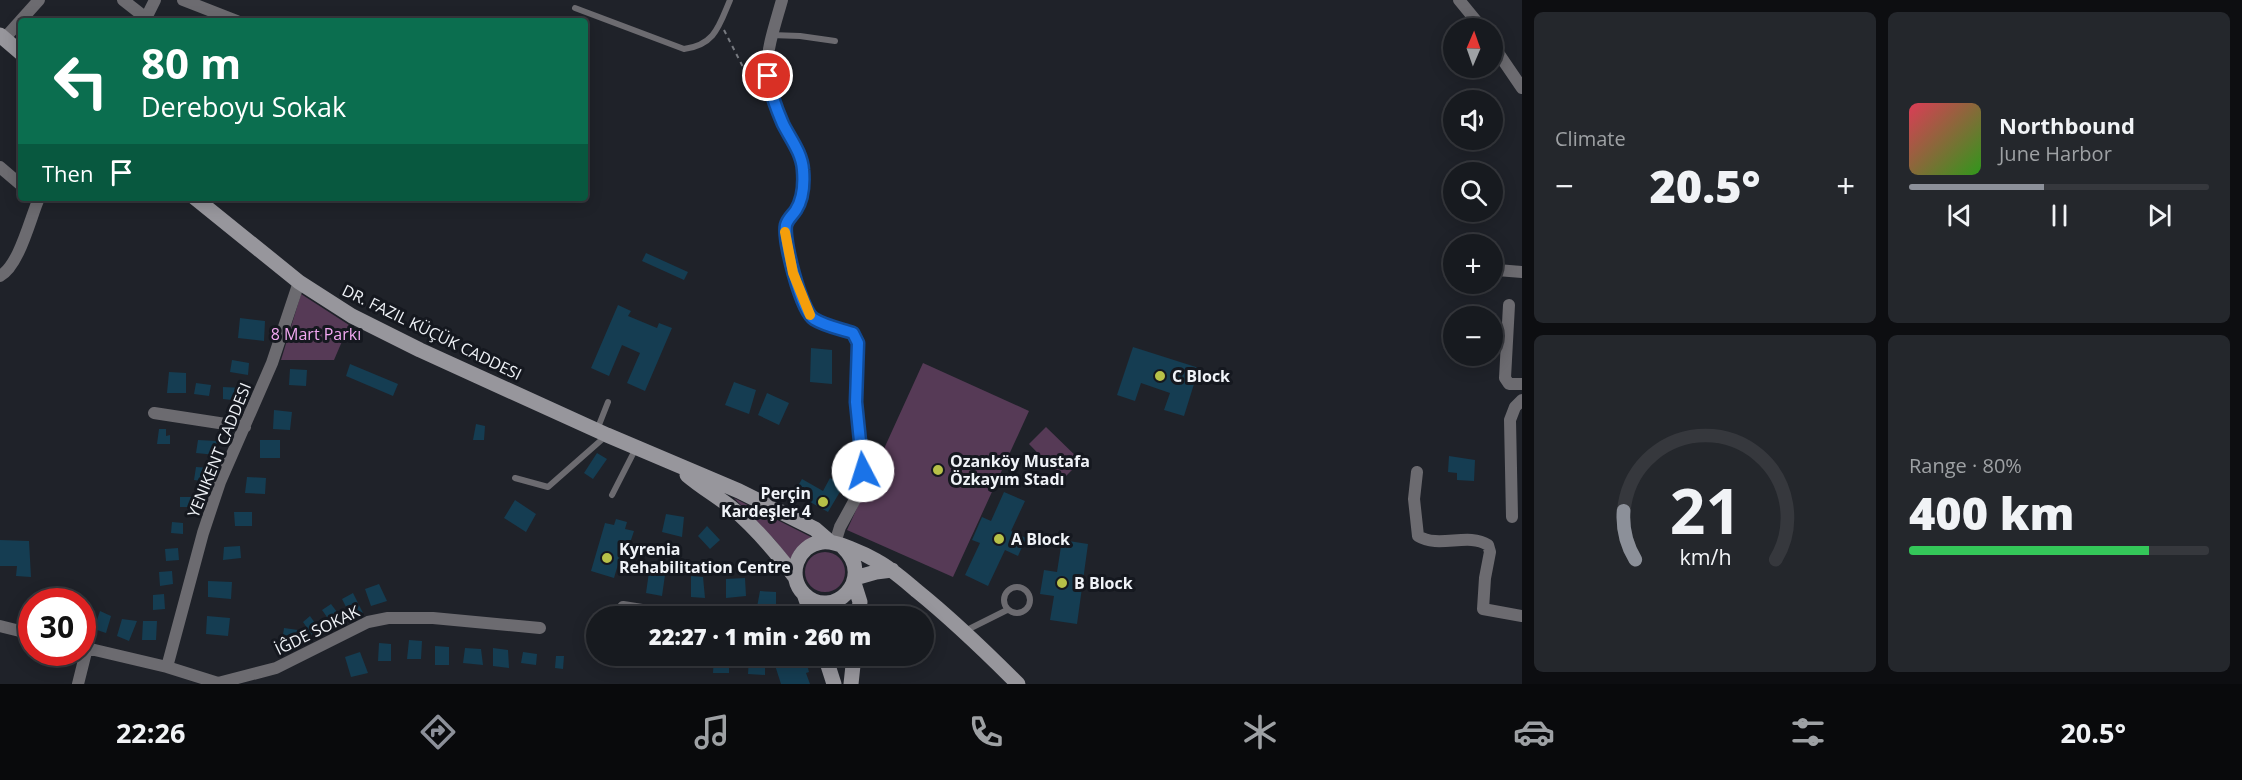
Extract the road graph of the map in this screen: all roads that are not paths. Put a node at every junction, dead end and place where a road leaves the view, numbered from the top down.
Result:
1 (39, 0) edge
2 (123, 0) edge
3 (155, 0) edge
4 (183, 0) edge
5 (730, 0) edge
6 (781, 0) edge
7 (1459, 0) edge
8 (575, 8) dead end
9 (21, 18) edge
10 (229, 18) edge
11 (1474, 18) edge
12 (18, 21) edge
13 (771, 35) junction
14 (2, 37) edge
15 (836, 41) dead end
16 (18, 50) edge
17 (1503, 60) edge
18 (1522, 88) edge
19 (0, 167) edge
20 (18, 182) edge
21 (37, 201) edge
22 (199, 201) edge
23 (1503, 270) edge
24 (1522, 272) edge
25 (0, 276) edge
26 (299, 282) junction
27 (1509, 305) dead end
28 (1522, 384) edge
29 (1522, 400) edge
30 (608, 402) dead end
31 (154, 413) dead end
32 (245, 427) junction
33 (602, 433) junction
34 (637, 448) junction
35 (673, 464) junction
36 (1417, 472) dead end
37 (514, 478) dead end
38 (612, 495) dead end
39 (1512, 517) dead end
40 (836, 544) junction
41 (892, 570) junction
42 (795, 577) junction
43 (854, 581) junction
44 (804, 594) junction
45 (808, 606) edge
46 (859, 606) edge
47 (1007, 610) junction
48 (1522, 616) edge
49 (0, 626) edge
50 (540, 628) dead end
51 (18, 630) edge
52 (964, 632) junction
53 (96, 651) edge
54 (82, 666) edge
55 (828, 666) edge
56 (853, 666) edge
57 (167, 667) junction
58 (78, 684) edge
59 (218, 684) edge
60 (834, 684) edge
61 (851, 684) edge
62 (1018, 684) edge

1 - 9 street
2 - 3 street
4 - 10 street
5 - 8 lane
6 - 13 street
7 - 11 street
12 - 14 street
13 - 15 lane
13 - 40 street
14 - 16 street
17 - 18 street
19 - 20 street
21 - 25 street
22 - 26 street
23 - 24 street
26 - 32 street, YENIKENT CADDESI
26 - 33 street
27 - 28 street
29 - 39 street
30 - 33 lane
31 - 32 street
32 - 57 street, YENIKENT CADDESI
33 - 34 street
33 - 37 lane
34 - 35 street
34 - 38 lane
35 - 40 street
35 - 42 street
36 - 48 street
40 - 41 street
40 - 42 street
40 - 43 street
41 - 43 street
41 - 52 street
42 - 44 street
43 - 44 street
43 - 46 street
44 - 45 street
47 - 47 lane
47 - 52 lane
49 - 51 street
50 - 59 street, İĜDE SOKAK
52 - 62 street
53 - 57 street
54 - 58 street
55 - 60 street
56 - 61 street
57 - 59 street

